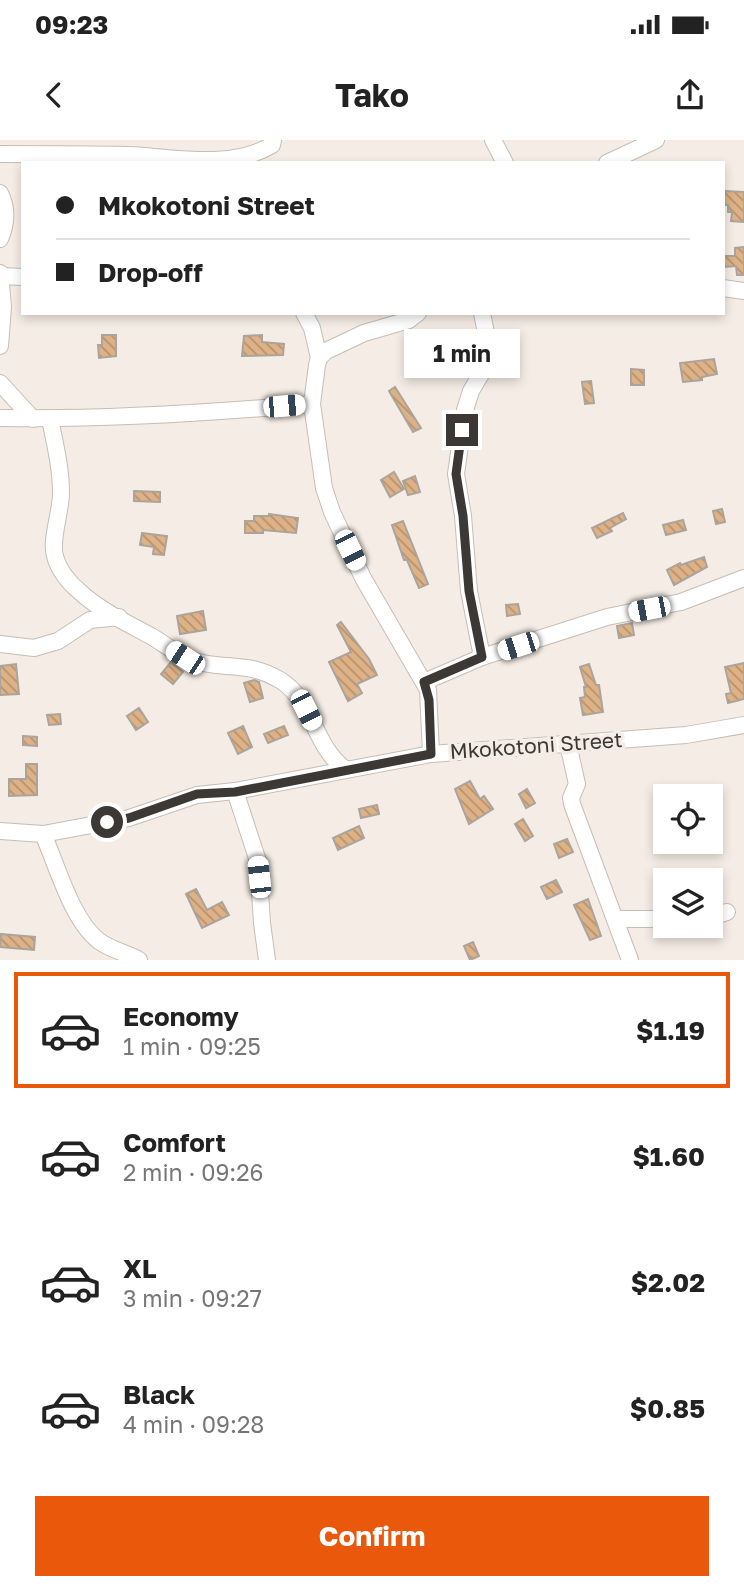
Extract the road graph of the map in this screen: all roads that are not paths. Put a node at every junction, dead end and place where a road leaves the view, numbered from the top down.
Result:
1 (274, 140) edge
2 (493, 140) edge
3 (656, 140) edge
4 (0, 154) edge
5 (504, 161) edge
6 (611, 161) edge
7 (0, 194) edge
8 (0, 239) edge
9 (1, 274) edge
10 (21, 277) edge
11 (725, 288) edge
12 (744, 291) edge
13 (305, 315) edge
14 (415, 315) edge
15 (482, 315) edge
16 (0, 346) edge
17 (319, 358) junction
18 (0, 383) edge
19 (312, 404) junction
20 (0, 418) edge
21 (33, 419) junction
22 (50, 419) junction
23 (744, 578) edge
24 (118, 617) junction
25 (0, 644) edge
26 (482, 657) junction
27 (424, 682) junction
28 (744, 725) edge
29 (568, 744) junction
30 (431, 754) junction
31 (345, 769) junction
32 (235, 792) junction
33 (0, 831) edge
34 (43, 834) junction
35 (727, 912) dead end
36 (723, 913) edge
37 (615, 919) junction
38 (653, 919) edge
39 (139, 960) edge
40 (267, 960) edge
41 (630, 960) edge

1 - 4 street
2 - 5 street
3 - 6 street
7 - 8 street
9 - 10 street
9 - 16 street
11 - 12 street
13 - 17 street
14 - 17 street
15 - 26 street
17 - 19 street
18 - 21 street
19 - 22 street
19 - 27 street
20 - 21 street
21 - 22 street
22 - 24 street
23 - 26 street
24 - 25 street
24 - 31 street
26 - 27 street
27 - 30 street
28 - 29 street, Mkokotoni Street
29 - 30 street, Mkokotoni Street
29 - 37 street
30 - 31 street, Mkokotoni Street
31 - 32 street, Mkokotoni Street
32 - 34 street, Mkokotoni Street
32 - 40 street
33 - 34 street, Mkokotoni Street
34 - 39 street
35 - 36 street
37 - 38 street
37 - 41 street

